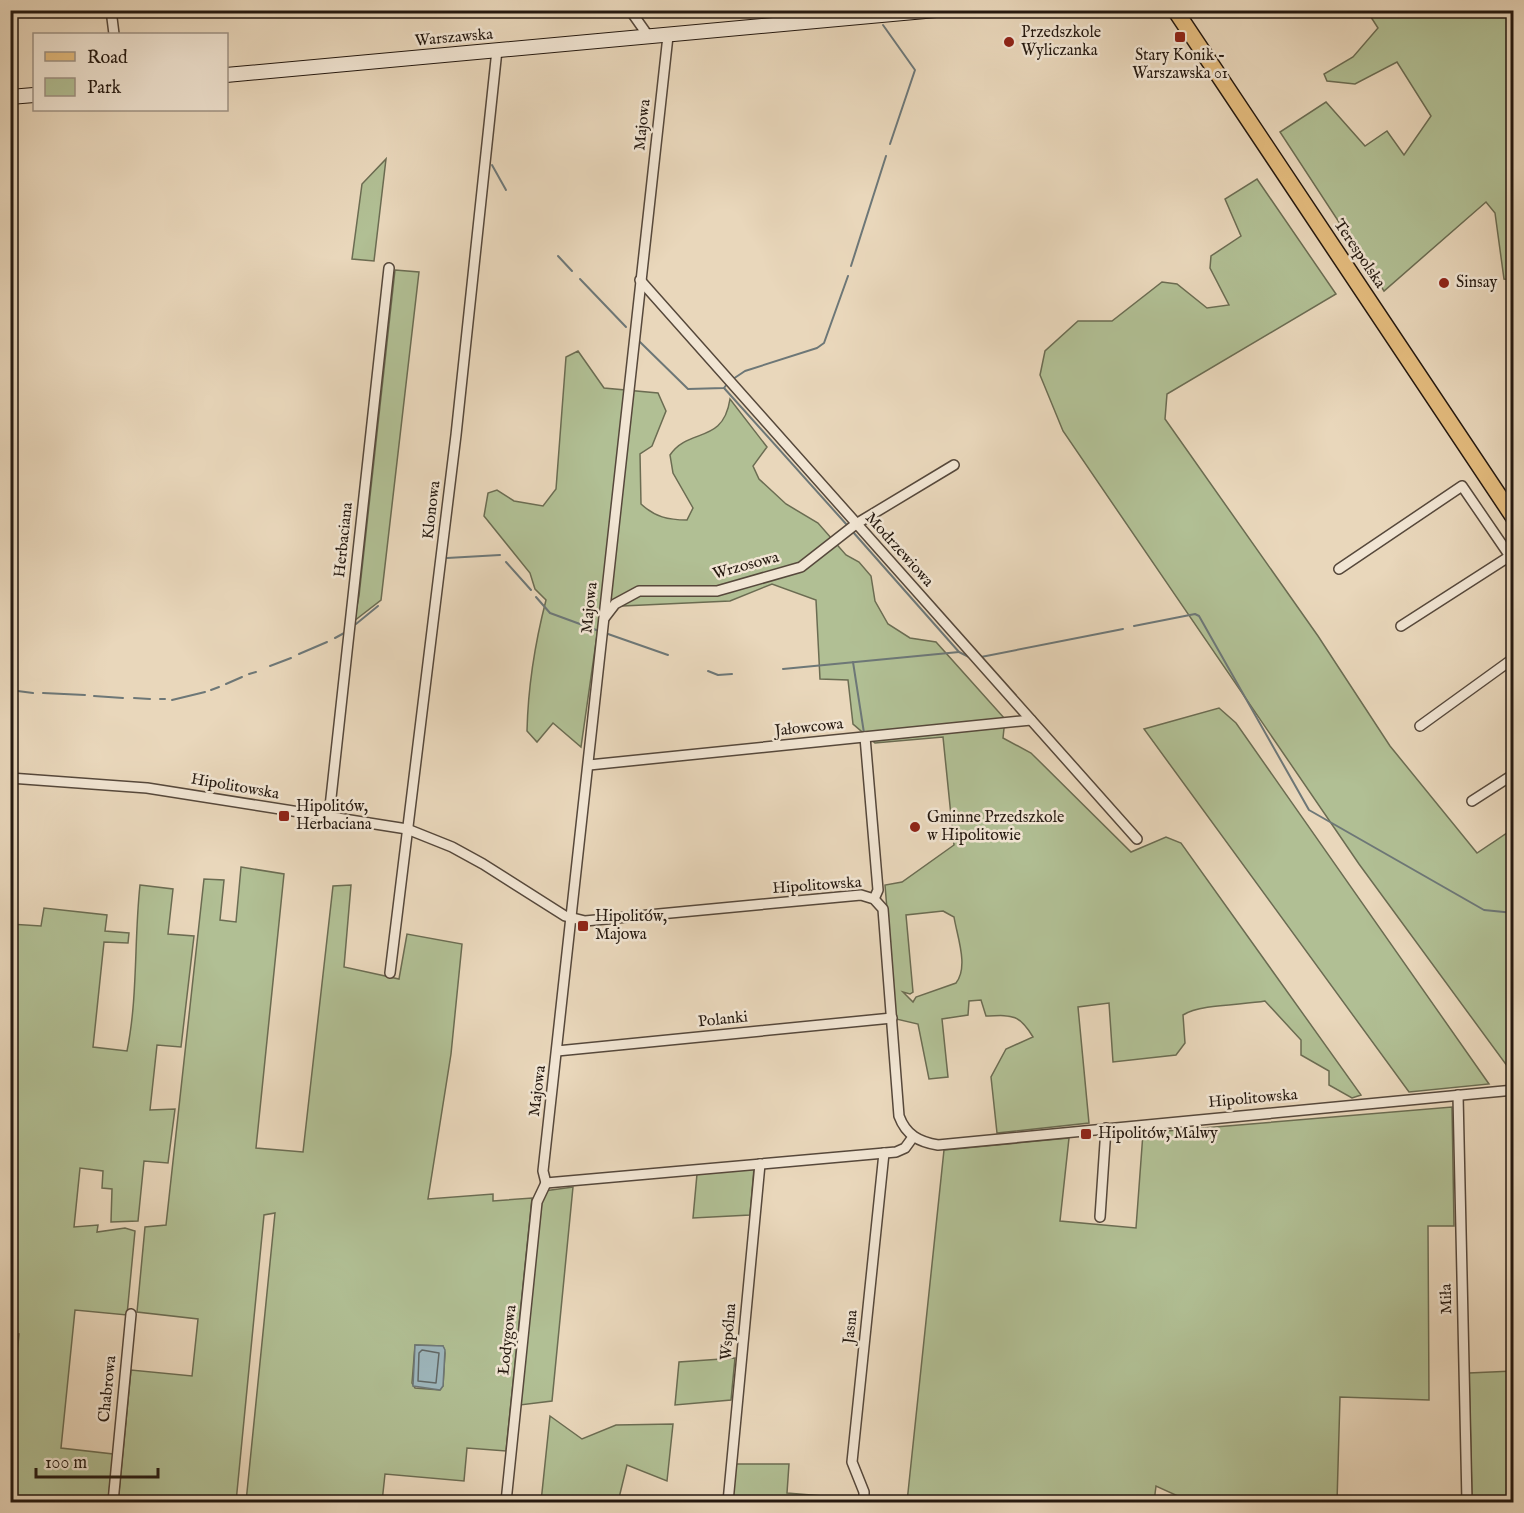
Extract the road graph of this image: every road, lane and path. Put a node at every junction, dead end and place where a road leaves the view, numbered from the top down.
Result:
1 (111, 10) edge
2 (630, 10) edge
3 (936, 10) edge
4 (1175, 10) edge
5 (882, 13) edge
6 (114, 33) edge
7 (668, 36) junction
8 (649, 37) junction
9 (497, 51) junction
10 (228, 75) edge
11 (33, 95) edge
12 (10, 97) edge
13 (389, 268) dead end
14 (640, 280) junction
15 (954, 465) dead end
16 (1514, 518) edge
17 (856, 524) junction
18 (1512, 559) edge
19 (1339, 569) dead end
20 (604, 619) junction
21 (1401, 626) dead end
22 (1514, 658) edge
23 (1031, 720) junction
24 (1420, 726) dead end
25 (866, 737) junction
26 (589, 765) junction
27 (1514, 774) edge
28 (10, 778) edge
29 (1472, 801) dead end
30 (329, 816) junction
31 (407, 830) junction
32 (1137, 839) dead end
33 (874, 899) junction
34 (573, 919) junction
35 (390, 973) dead end
36 (892, 1018) junction
37 (557, 1051) junction
38 (1514, 1090) edge
39 (1458, 1095) junction
40 (1106, 1128) junction
41 (913, 1137) junction
42 (884, 1153) junction
43 (760, 1164) junction
44 (546, 1183) junction
45 (1100, 1217) dead end
46 (131, 1314) dead end
47 (112, 1503) edge
48 (506, 1503) edge
49 (728, 1503) edge
50 (864, 1503) edge
51 (1467, 1503) edge

1 - 6 street
2 - 8 street
3 - 5 street, Warszawska
4 - 16 main road, Terespolska
5 - 7 street, Warszawska
7 - 8 street, Warszawska
7 - 14 street, Majowa
8 - 9 street, Warszawska
9 - 10 street, Warszawska
9 - 31 street, Klonowa
11 - 12 street
13 - 30 street, Herbaciana
14 - 17 street, Modrzewiowa
14 - 20 street, Majowa
15 - 17 street, Wrzosowa
17 - 20 street, Wrzosowa
17 - 23 street, Modrzewiowa
18 - 19 street
18 - 21 street
20 - 26 street, Majowa
22 - 24 street
23 - 25 street, Jałowcowa
23 - 32 street, Modrzewiowa
25 - 26 street, Jałowcowa
25 - 33 street
26 - 34 street, Majowa
27 - 29 street
28 - 30 street, Hipolitowska
30 - 31 street, Hipolitowska
31 - 34 street, Hipolitowska
31 - 35 street, Klonowa
33 - 34 street, Hipolitowska
33 - 36 street, Hipolitowska
34 - 37 street, Majowa
36 - 37 street, Polanki
36 - 41 street, Hipolitowska
37 - 44 street, Majowa
38 - 39 street, Hipolitowska
39 - 40 street, Hipolitowska
39 - 51 street, Miła
40 - 41 street, Hipolitowska
40 - 45 street
41 - 42 street
42 - 43 street
42 - 50 street, Jasna
43 - 44 street
43 - 49 street, Wspólna
44 - 48 street, Łodygowa
46 - 47 street, Chabrowa

